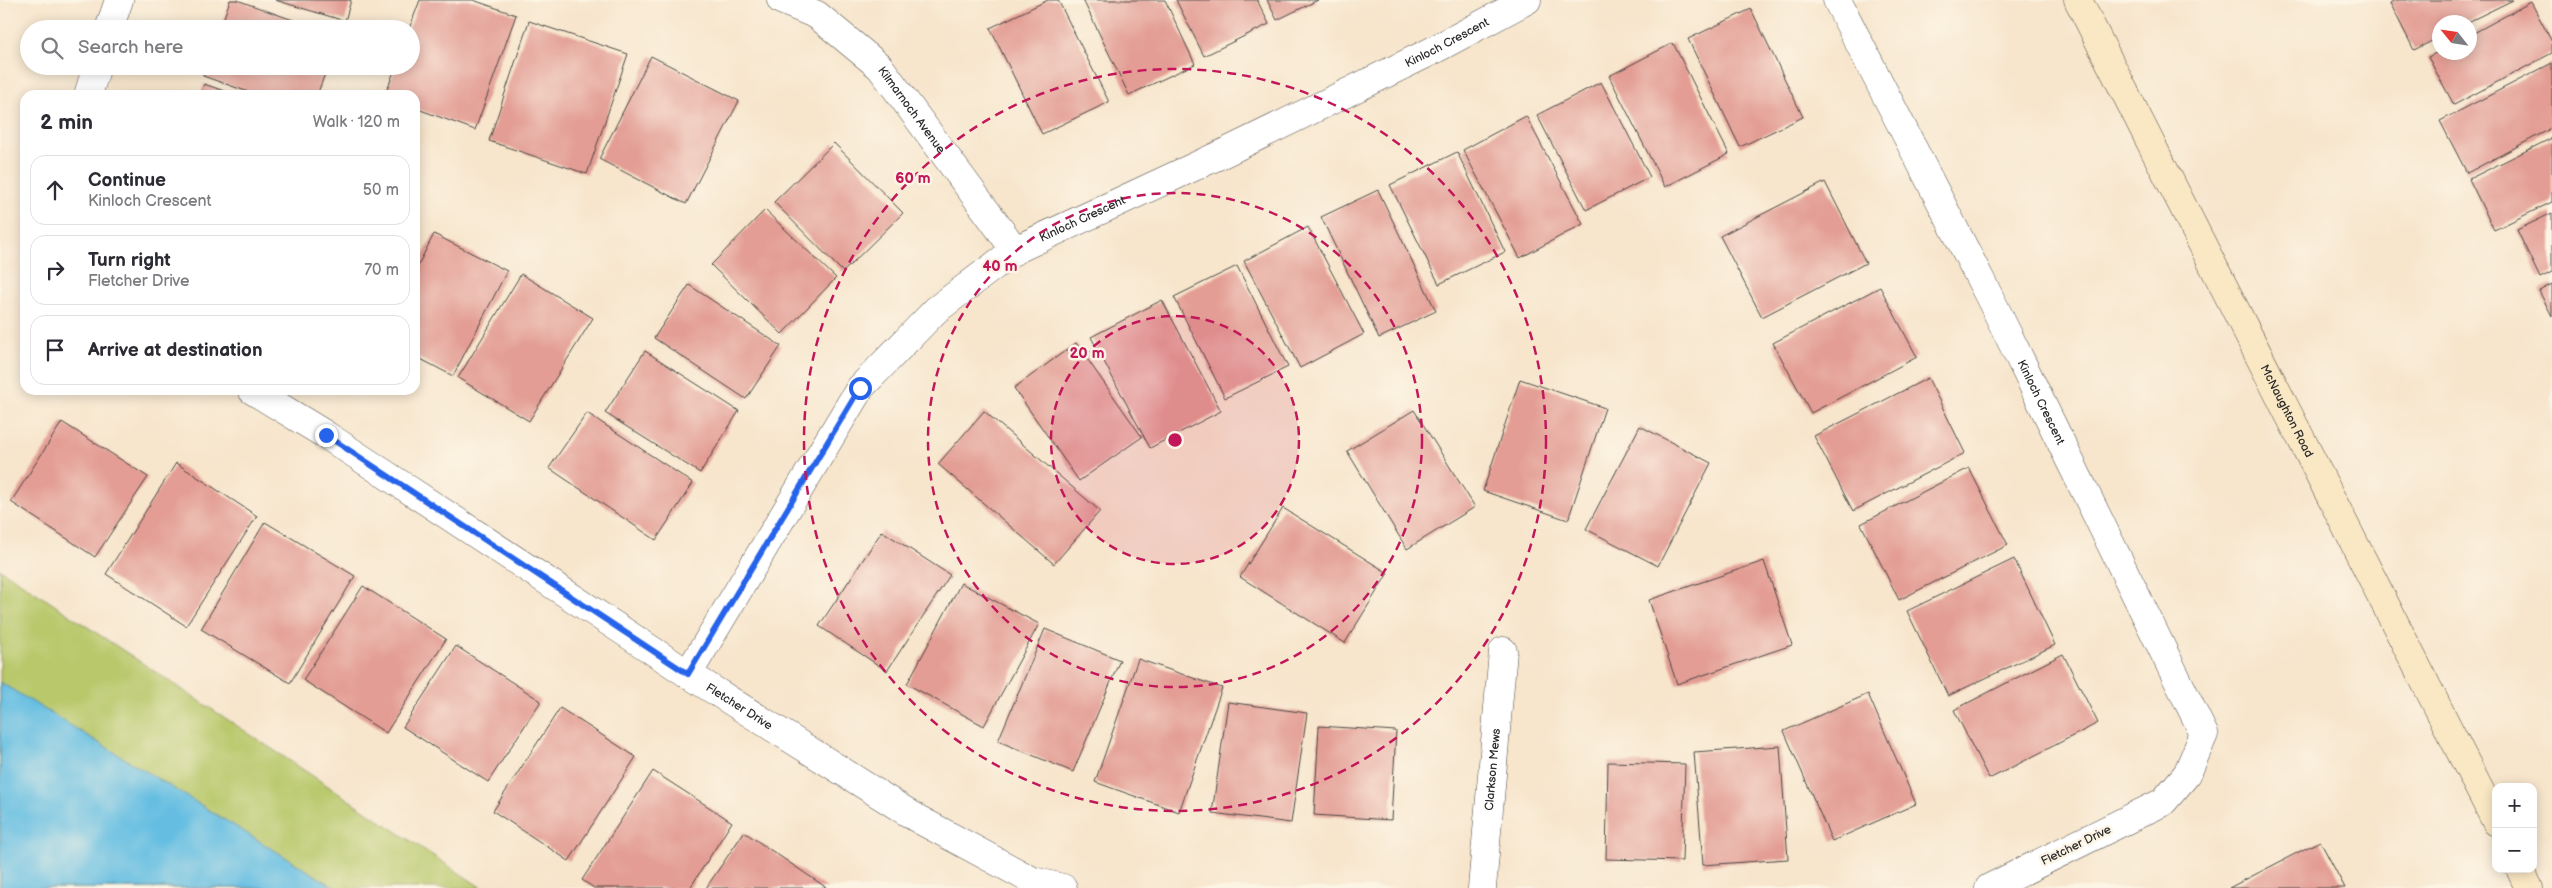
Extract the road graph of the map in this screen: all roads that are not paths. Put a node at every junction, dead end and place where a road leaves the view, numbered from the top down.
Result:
1 (119, 0) edge
2 (781, 0) edge
3 (1527, 0) edge
4 (1837, 0) edge
5 (2078, 0) edge
6 (112, 20) edge
7 (94, 75) edge
8 (90, 90) edge
9 (1016, 250) junction
10 (260, 395) edge
11 (1503, 651) dead end
12 (688, 674) junction
13 (2163, 802) joint
14 (2492, 814) edge
15 (2522, 873) edge
16 (1063, 888) edge
17 (1482, 888) edge
18 (1989, 888) edge
19 (2529, 888) edge

1 - 6 street
2 - 9 street, Kilmarnoch Avenue
3 - 9 street, Kinloch Crescent
4 - 13 street, Kinloch Crescent
5 - 14 street, McNaughton Road
7 - 8 street
9 - 12 street, Kinloch Crescent
10 - 12 street, Fletcher Drive
11 - 17 street, Clarkson Mews
12 - 16 street, Fletcher Drive
13 - 18 street, Fletcher Drive
15 - 19 street

